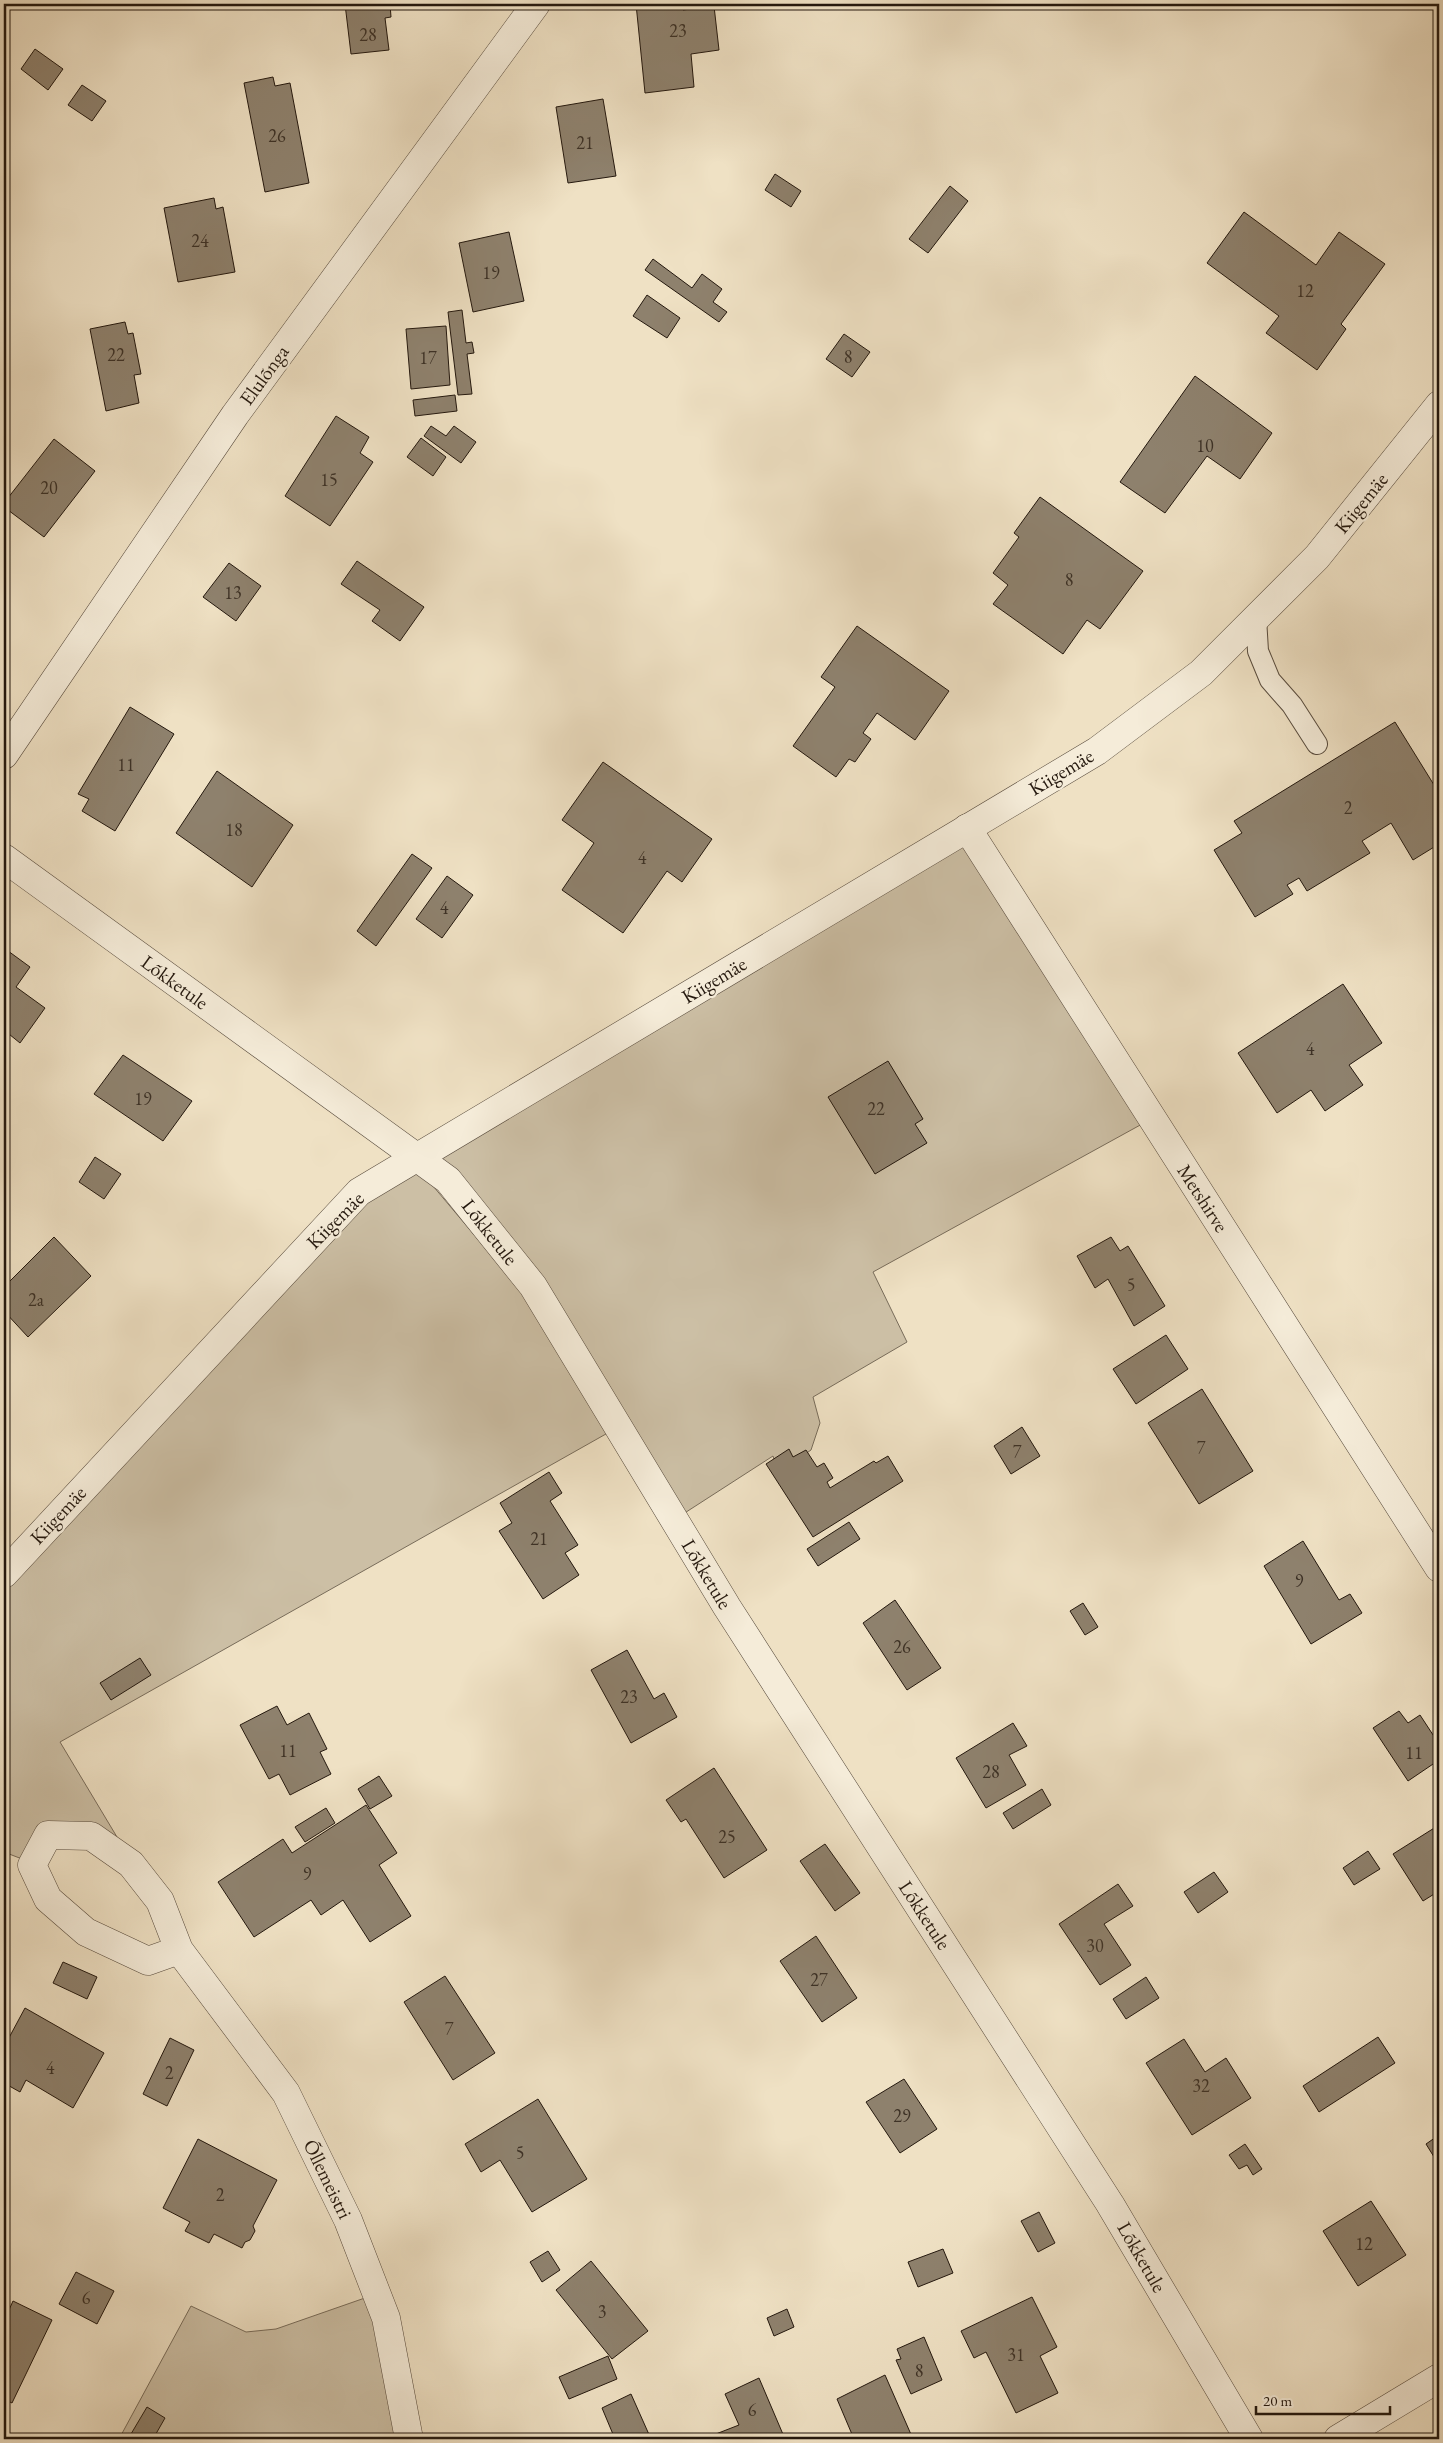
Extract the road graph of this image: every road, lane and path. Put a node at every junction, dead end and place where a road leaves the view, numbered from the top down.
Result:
1 (536, 4) edge
2 (1439, 405) edge
3 (1256, 618) junction
4 (1317, 744) dead end
5 (4, 755) edge
6 (967, 828) junction
7 (4, 858) edge
8 (417, 1158) junction
9 (1439, 1568) edge
10 (4, 1574) edge
11 (179, 1950) junction
12 (1439, 2378) edge
13 (409, 2439) edge
14 (1249, 2439) edge
15 (1338, 2439) edge

1 - 5 street, Elulõnga
2 - 3 street, Kiigemäe
3 - 4 lane
3 - 6 street, Kiigemäe
6 - 8 street, Kiigemäe
6 - 9 street, Metshirve
7 - 8 street, Lõkketule
8 - 10 street, Kiigemäe
8 - 14 street, Lõkketule
11 - 11 street, Õllemeistri
11 - 13 street, Õllemeistri
12 - 15 street

